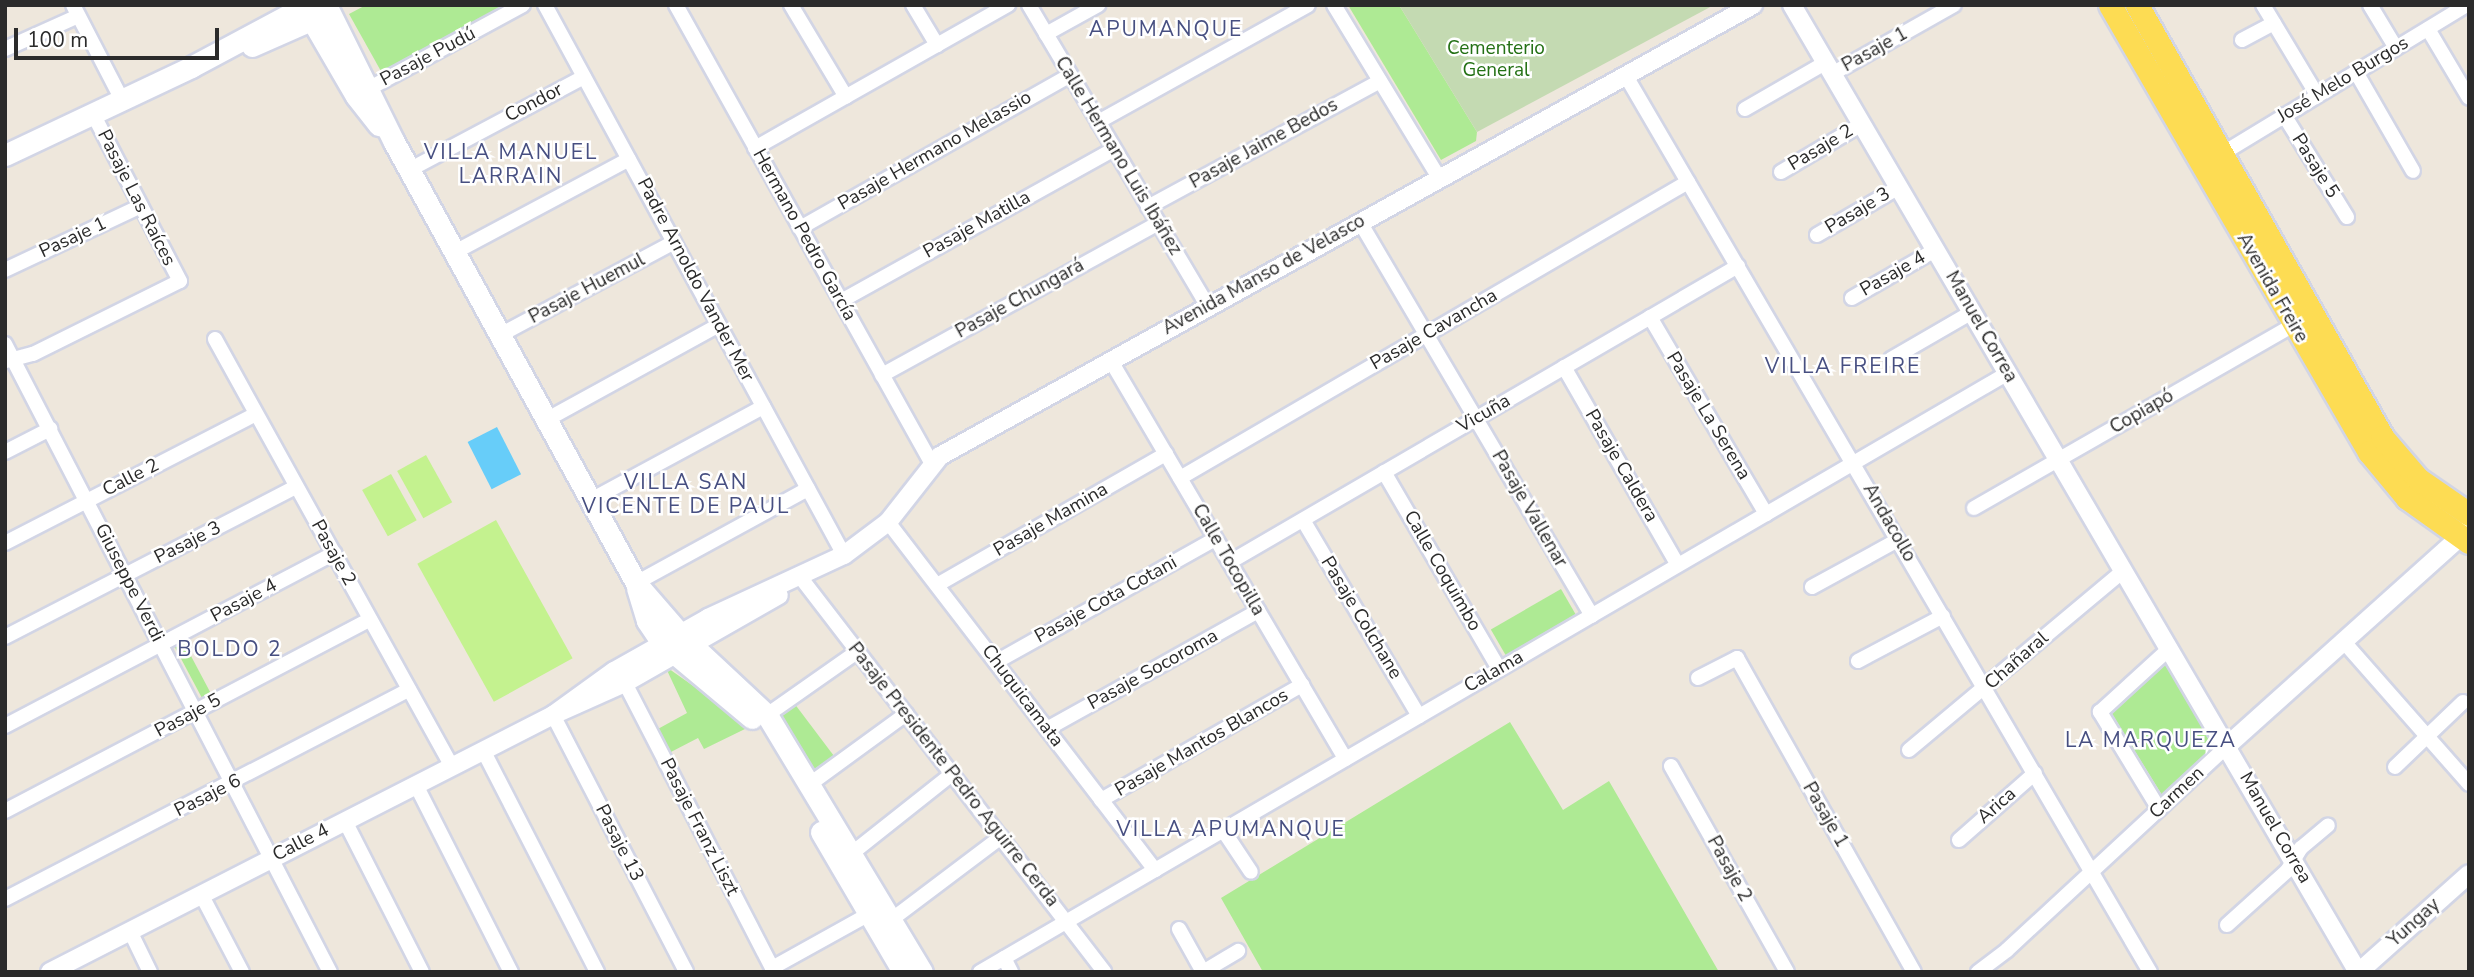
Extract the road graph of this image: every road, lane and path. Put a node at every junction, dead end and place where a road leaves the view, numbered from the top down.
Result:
1 (523, 5) edge
2 (545, 5) edge
3 (676, 5) edge
4 (791, 5) edge
5 (914, 5) edge
6 (1007, 5) edge
7 (1029, 5) edge
8 (1098, 5) edge
9 (1308, 5) edge
10 (1334, 5) edge
11 (1753, 5) edge
12 (1792, 5) edge
13 (1954, 5) edge
14 (2110, 5) edge
15 (2137, 5) edge
16 (2263, 5) edge
17 (2370, 5) edge
18 (2467, 5) edge
19 (317, 8) edge
20 (76, 10) edge
21 (2273, 23) junction
22 (2428, 29) junction
23 (1046, 34) junction
24 (2242, 40) dead end
25 (937, 45) junction
26 (2396, 48) junction
27 (5, 49) edge
28 (1829, 68) junction
29 (2356, 72) junction
30 (1070, 75) junction
31 (1626, 75) junction
32 (584, 77) junction
33 (1380, 80) junction
34 (370, 88) junction
35 (2317, 95) junction
36 (846, 97) junction
37 (2469, 98) edge
38 (122, 100) junction
39 (1745, 109) dead end
40 (93, 114) junction
41 (2284, 115) junction
42 (1098, 121) junction
43 (1862, 124) junction
44 (394, 142) junction
45 (755, 148) junction
46 (1114, 149) junction
47 (5, 155) edge
48 (2220, 155) junction
49 (629, 159) junction
50 (410, 170) junction
51 (2413, 171) dead end
52 (1781, 172) dead end
53 (1439, 178) junction
54 (1688, 182) junction
55 (1899, 187) junction
56 (141, 206) junction
57 (1148, 207) junction
58 (2347, 216) dead end
59 (1360, 222) junction
60 (1158, 223) junction
61 (800, 228) junction
62 (1817, 235) dead end
63 (674, 242) junction
64 (1935, 250) junction
65 (455, 252) junction
66 (1738, 266) junction
67 (5, 270) edge
68 (1852, 298) dead end
69 (841, 301) junction
70 (1208, 307) junction
71 (1972, 312) junction
72 (1650, 317) junction
73 (2301, 320) junction
74 (719, 325) junction
75 (1427, 334) junction
76 (500, 335) junction
77 (215, 339) dead end
78 (5, 344) edge
79 (1891, 359) dead end
80 (9, 361) edge
81 (1111, 361) junction
82 (1563, 367) junction
83 (2008, 373) junction
84 (882, 375) junction
85 (763, 407) junction
86 (256, 414) junction
87 (1476, 419) junction
88 (546, 420) junction
89 (50, 429) junction
90 (5, 452) edge
91 (1166, 454) junction
92 (2059, 460) junction
93 (1853, 463) junction
94 (932, 464) junction
95 (1384, 472) junction
96 (1180, 478) junction
97 (296, 487) junction
98 (808, 489) junction
99 (590, 500) junction
100 (87, 501) junction
101 (1974, 508) dead end
102 (1766, 514) junction
103 (2469, 514) edge
104 (1303, 520) junction
105 (888, 522) junction
106 (2466, 536) edge
107 (1215, 539) junction
108 (1898, 540) junction
109 (5, 543) edge
110 (334, 553) junction
111 (844, 555) junction
112 (1230, 562) junction
113 (1678, 565) junction
114 (2124, 570) junction
115 (125, 575) junction
116 (802, 578) junction
117 (636, 583) junction
118 (937, 585) junction
119 (1812, 587) dead end
120 (1258, 611) junction
121 (1943, 615) junction
122 (1591, 616) junction
123 (370, 620) junction
124 (5, 637) edge
125 (2344, 642) junction
126 (161, 645) junction
127 (678, 645) junction
128 (2170, 648) junction
129 (858, 651) junction
130 (1858, 661) dead end
131 (996, 662) junction
132 (1499, 669) junction
133 (1698, 678) dead end
134 (625, 683) junction
135 (1302, 685) junction
136 (1986, 688) junction
137 (410, 690) junction
138 (2463, 702) dead end
139 (196, 713) junction
140 (906, 714) junction
141 (553, 715) junction
142 (767, 715) junction
143 (1419, 716) junction
144 (5, 726) edge
145 (1048, 729) junction
146 (2426, 737) junction
147 (2227, 746) junction
148 (483, 750) junction
149 (1909, 750) dead end
150 (1345, 759) junction
151 (452, 766) junction
152 (1671, 766) dead end
153 (2395, 767) dead end
154 (2035, 773) junction
155 (952, 774) junction
156 (233, 784) junction
157 (810, 784) junction
158 (2469, 784) edge
159 (416, 785) junction
160 (1101, 800) junction
161 (2159, 809) junction
162 (5, 811) edge
163 (345, 821) junction
164 (2328, 825) dead end
165 (1223, 830) junction
166 (1000, 837) junction
167 (1959, 840) dead end
168 (851, 853) junction
169 (271, 858) junction
170 (2293, 859) junction
171 (1155, 870) junction
172 (2093, 871) junction
173 (1251, 872) dead end
174 (2469, 873) edge
175 (201, 894) junction
176 (5, 899) edge
177 (869, 914) junction
178 (891, 920) junction
179 (1066, 922) junction
180 (2227, 925) dead end
181 (1179, 929) dead end
182 (130, 931) junction
183 (1238, 951) dead end
184 (1004, 958) junction
185 (773, 970) edge
186 (50, 972) edge
187 (150, 972) edge
188 (242, 972) edge
189 (330, 972) edge
190 (422, 972) edge
191 (511, 972) edge
192 (597, 972) edge
193 (686, 972) edge
194 (902, 972) edge
195 (922, 972) edge
196 (980, 972) edge
197 (1012, 972) edge
198 (1104, 972) edge
199 (1203, 972) edge
200 (1787, 972) edge
201 (1914, 972) edge
202 (1978, 972) edge
203 (2150, 972) edge
204 (2359, 972) edge

1 - 34 street, Pasaje Pudú
2 - 32 street, Padre Arnoldo Vander Mer
3 - 45 street, Hermano Pedro García
4 - 36 street
5 - 25 street
6 - 25 street
7 - 23 street, Calle Hermano Luis Ibáñez
8 - 23 street
9 - 42 street
10 - 33 street
11 - 31 street, Avenida Manso de Velasco
12 - 28 street, Manuel Correa
13 - 28 street, Pasaje 1
14 - 73 main road, Avenida Freire
15 - 48 main road, Avenida Freire
16 - 21 street
17 - 26 street
18 - 22 street, José Melo Burgos
19 - 34 main road
19 - 38 main road
19 - 44 main road
20 - 27 street
20 - 38 street
21 - 24 street
21 - 35 street
22 - 26 street, José Melo Burgos
22 - 37 street
23 - 30 street, Calle Hermano Luis Ibáñez
25 - 36 street
26 - 29 street, José Melo Burgos
28 - 39 street, Pasaje 1
28 - 43 street, Manuel Correa
29 - 35 street, José Melo Burgos
29 - 51 street
30 - 42 street, Calle Hermano Luis Ibáñez
30 - 61 street, Pasaje Hermano Melassio
31 - 53 street, Avenida Manso de Velasco
31 - 54 street, Andacollo
32 - 49 street, Padre Arnoldo Vander Mer
32 - 50 street, Condor
33 - 53 street
33 - 57 street, Pasaje Jaime Bedos
34 - 44 main road
35 - 41 street, José Melo Burgos
36 - 45 street
38 - 40 main road
40 - 47 main road
40 - 56 street, Pasaje Las Raíces
41 - 48 street, José Melo Burgos
41 - 58 street, Pasaje 5
42 - 46 street, Calle Hermano Luis Ibáñez
43 - 52 street, Pasaje 2
43 - 55 street, Manuel Correa
44 - 50 main road
45 - 61 street, Hermano Pedro García
46 - 57 street, Calle Hermano Luis Ibáñez
46 - 69 street, Pasaje Matilla
48 - 73 main road, Avenida Freire
49 - 63 street, Padre Arnoldo Vander Mer
49 - 65 street
50 - 65 main road
53 - 59 street, Avenida Manso de Velasco
54 - 66 street, Andacollo
54 - 75 street, Pasaje Cavancha
55 - 62 street, Pasaje 3
55 - 64 street, Manuel Correa
56 - 67 street, Pasaje 1
56 - 80 street, Pasaje Las Raíces
57 - 60 street, Calle Hermano Luis Ibáñez
59 - 70 street, Avenida Manso de Velasco
59 - 75 street, Pasaje Vallenar
60 - 70 street, Calle Hermano Luis Ibáñez
60 - 84 street, Pasaje Chungará
61 - 69 street, Hermano Pedro García
63 - 74 street, Padre Arnoldo Vander Mer
63 - 76 street, Pasaje Huemul
64 - 68 street, Pasaje 4
64 - 71 street, Manuel Correa
65 - 76 main road
66 - 72 street, Vicuña
66 - 93 street, Andacollo
69 - 84 street, Hermano Pedro García
70 - 81 street, Avenida Manso de Velasco
71 - 79 street
71 - 83 street, Manuel Correa
72 - 82 street, Vicuña
72 - 102 street, Pasaje La Serena
73 - 92 street, Copiapó
73 - 103 main road, Avenida Freire
73 - 106 main road, Avenida Freire
74 - 85 street, Padre Arnoldo Vander Mer
74 - 88 street
75 - 87 street, Pasaje Vallenar
75 - 96 street, Pasaje Cavancha
76 - 88 main road
77 - 86 street, Pasaje 2
78 - 80 street, Giuseppe Verdi
80 - 89 street, Giuseppe Verdi
81 - 91 street, Calle Tocopilla
81 - 94 street, Avenida Manso de Velasco
82 - 87 street, Vicuña
82 - 113 street, Pasaje Caldera
83 - 92 street, Manuel Correa
83 - 93 street, Calama
84 - 94 street, Hermano Pedro García
85 - 98 street, Padre Arnoldo Vander Mer
85 - 99 street
86 - 97 street, Pasaje 2
86 - 100 street, Calle 2
87 - 95 street, Vicuña
87 - 122 street, Pasaje Vallenar
88 - 99 main road
89 - 90 street
89 - 100 street, Giuseppe Verdi
91 - 96 street, Calle Tocopilla
91 - 118 street, Pasaje Mamina
92 - 101 street, Copiapó
92 - 114 street, Manuel Correa
93 - 102 street, Calama
93 - 108 street, Andacollo
94 - 105 street, Avenida Manso de Velasco
95 - 104 street, Vicuña
95 - 132 street, Calle Coquimbo
96 - 107 street, Calle Tocopilla
97 - 110 street, Pasaje 2
97 - 115 street, Pasaje 3
98 - 111 street, Padre Arnoldo Vander Mer
98 - 117 street
99 - 117 main road
100 - 109 street, Calle 2
100 - 115 street, Giuseppe Verdi
102 - 113 street, Calama
104 - 112 street, Vicuña
104 - 143 street, Pasaje Colchane
105 - 111 street, Avenida Manso de Velasco
105 - 118 street, Chuquicamata
106 - 125 street, Carmen
107 - 112 street, Calle Tocopilla
107 - 131 street, Pasaje Cota Cotani
108 - 119 street
108 - 121 street, Andacollo
110 - 123 street, Pasaje 2
110 - 126 street, Pasaje 4
111 - 116 street, Avenida Manso de Velasco
112 - 120 street, Calle Tocopilla
113 - 122 street, Calama
114 - 128 street, Manuel Correa
114 - 136 street, Chañaral
115 - 124 street, Pasaje 3
115 - 126 street, Giuseppe Verdi
116 - 127 street, Avenida Manso de Velasco
116 - 129 street, Pasaje Presidente Pedro Aguirre Cerda
117 - 127 main road
118 - 131 street, Chuquicamata
120 - 135 street, Calle Tocopilla
120 - 145 street, Pasaje Socoroma
121 - 130 street
121 - 136 street, Andacollo
122 - 132 street, Calama
123 - 137 street, Pasaje 2
123 - 139 street, Pasaje 5
125 - 146 street
125 - 147 street, Carmen
126 - 139 street, Giuseppe Verdi
126 - 144 street, Pasaje 4
127 - 134 street, Calle 4
127 - 141 street, Calle 4
127 - 142 main road
127 - 177 main road
128 - 147 street, Manuel Correa
128 - 161 street
129 - 140 street, Pasaje Presidente Pedro Aguirre Cerda
129 - 142 street
131 - 145 street, Chuquicamata
132 - 143 street, Calama
133 - 201 street, Pasaje 1
134 - 141 street, Calle 4
134 - 185 street, Pasaje Franz Liszt
135 - 150 street, Calle Tocopilla
135 - 160 street, Pasaje Mantos Blancos
136 - 149 street, Chañaral
136 - 154 street, Andacollo
137 - 151 street, Pasaje 2
137 - 156 street, Pasaje 6
138 - 146 street
139 - 156 street, Giuseppe Verdi
139 - 162 street, Pasaje 5
140 - 155 street, Pasaje Presidente Pedro Aguirre Cerda
140 - 157 street
141 - 148 street, Calle 4
141 - 193 street, Pasaje 13
142 - 157 main road
143 - 150 street, Calama
145 - 160 street, Chuquicamata
146 - 153 street
146 - 158 street
147 - 161 street, Carmen
147 - 170 street, Manuel Correa
148 - 151 street, Calle 4
148 - 192 street
150 - 165 street, Calama
151 - 159 street, Calle 4
152 - 200 street, Pasaje 2
154 - 167 street, Arica
154 - 172 street, Andacollo
155 - 166 street, Pasaje Presidente Pedro Aguirre Cerda
155 - 168 street
156 - 169 street, Giuseppe Verdi
156 - 176 street, Pasaje 6
157 - 168 main road
159 - 163 street, Calle 4
159 - 191 street
160 - 171 street, Chuquicamata
161 - 172 street, Carmen
163 - 169 street, Calle 4
163 - 190 street
164 - 170 street
165 - 171 street, Calama
165 - 173 street
166 - 178 street
166 - 179 street, Pasaje Presidente Pedro Aguirre Cerda
168 - 178 main road
169 - 175 street, Calle 4
169 - 189 street, Giuseppe Verdi
170 - 180 street
170 - 204 street, Manuel Correa
171 - 179 street, Calama
172 - 202 street, Carmen
172 - 203 street, Andacollo
174 - 204 street, Yungay
175 - 182 street, Calle 4
175 - 188 street
177 - 185 street
177 - 194 main road
178 - 195 main road
179 - 184 street, Calama
179 - 198 street, Pasaje Presidente Pedro Aguirre Cerda
181 - 199 street
182 - 186 street, Calle 4
182 - 187 street
183 - 199 street
184 - 196 street, Calama
184 - 197 street

